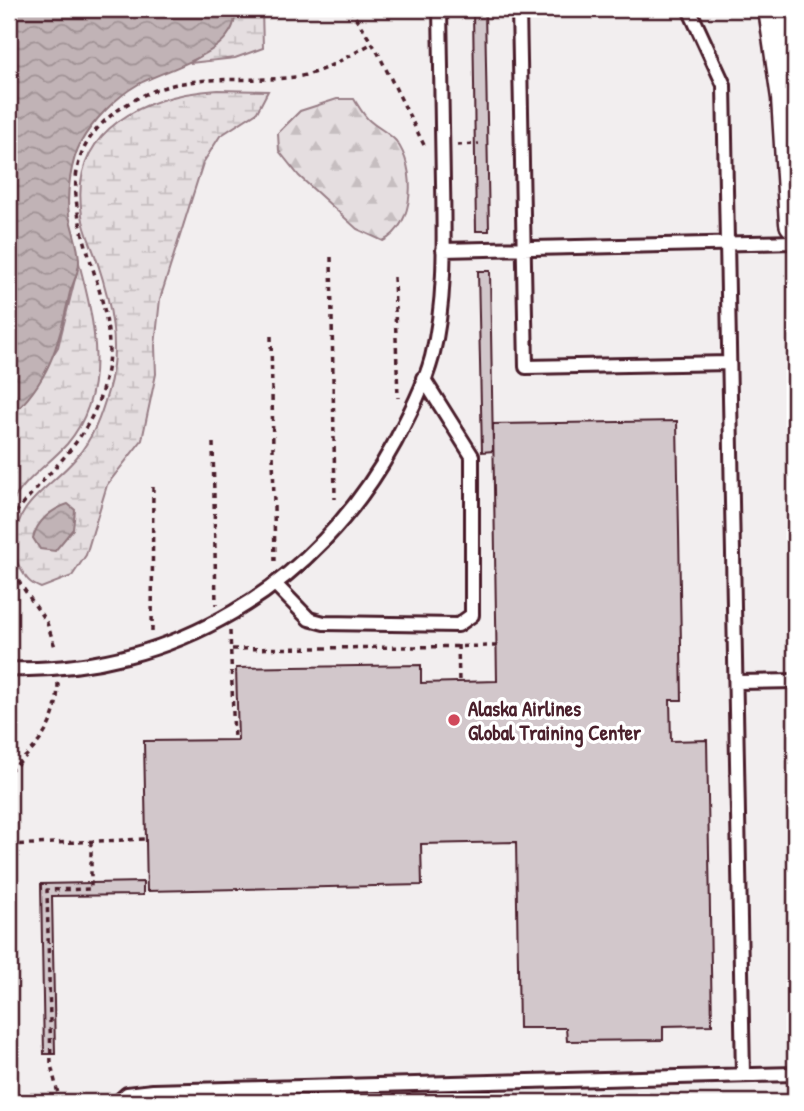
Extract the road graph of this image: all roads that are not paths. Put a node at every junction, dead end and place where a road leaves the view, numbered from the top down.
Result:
1 (440, 9) edge
2 (519, 9) edge
3 (689, 9) edge
4 (774, 9) edge
5 (795, 223) edge
6 (795, 242) edge
7 (727, 244) junction
8 (523, 248) junction
9 (443, 250) junction
10 (729, 363) junction
11 (423, 379) junction
12 (275, 584) junction
13 (9, 669) edge
14 (795, 681) edge
15 (736, 682) junction
16 (795, 1074) edge
17 (743, 1075) junction
18 (118, 1102) edge

1 - 9 lane
2 - 8 lane
3 - 7 lane
4 - 5 street
6 - 7 lane
7 - 8 lane
7 - 10 lane
8 - 9 lane
8 - 10 lane
9 - 11 lane
10 - 15 lane
11 - 12 lane
11 - 12 lane
12 - 13 lane
14 - 15 lane
15 - 17 lane
16 - 17 lane
17 - 18 lane

